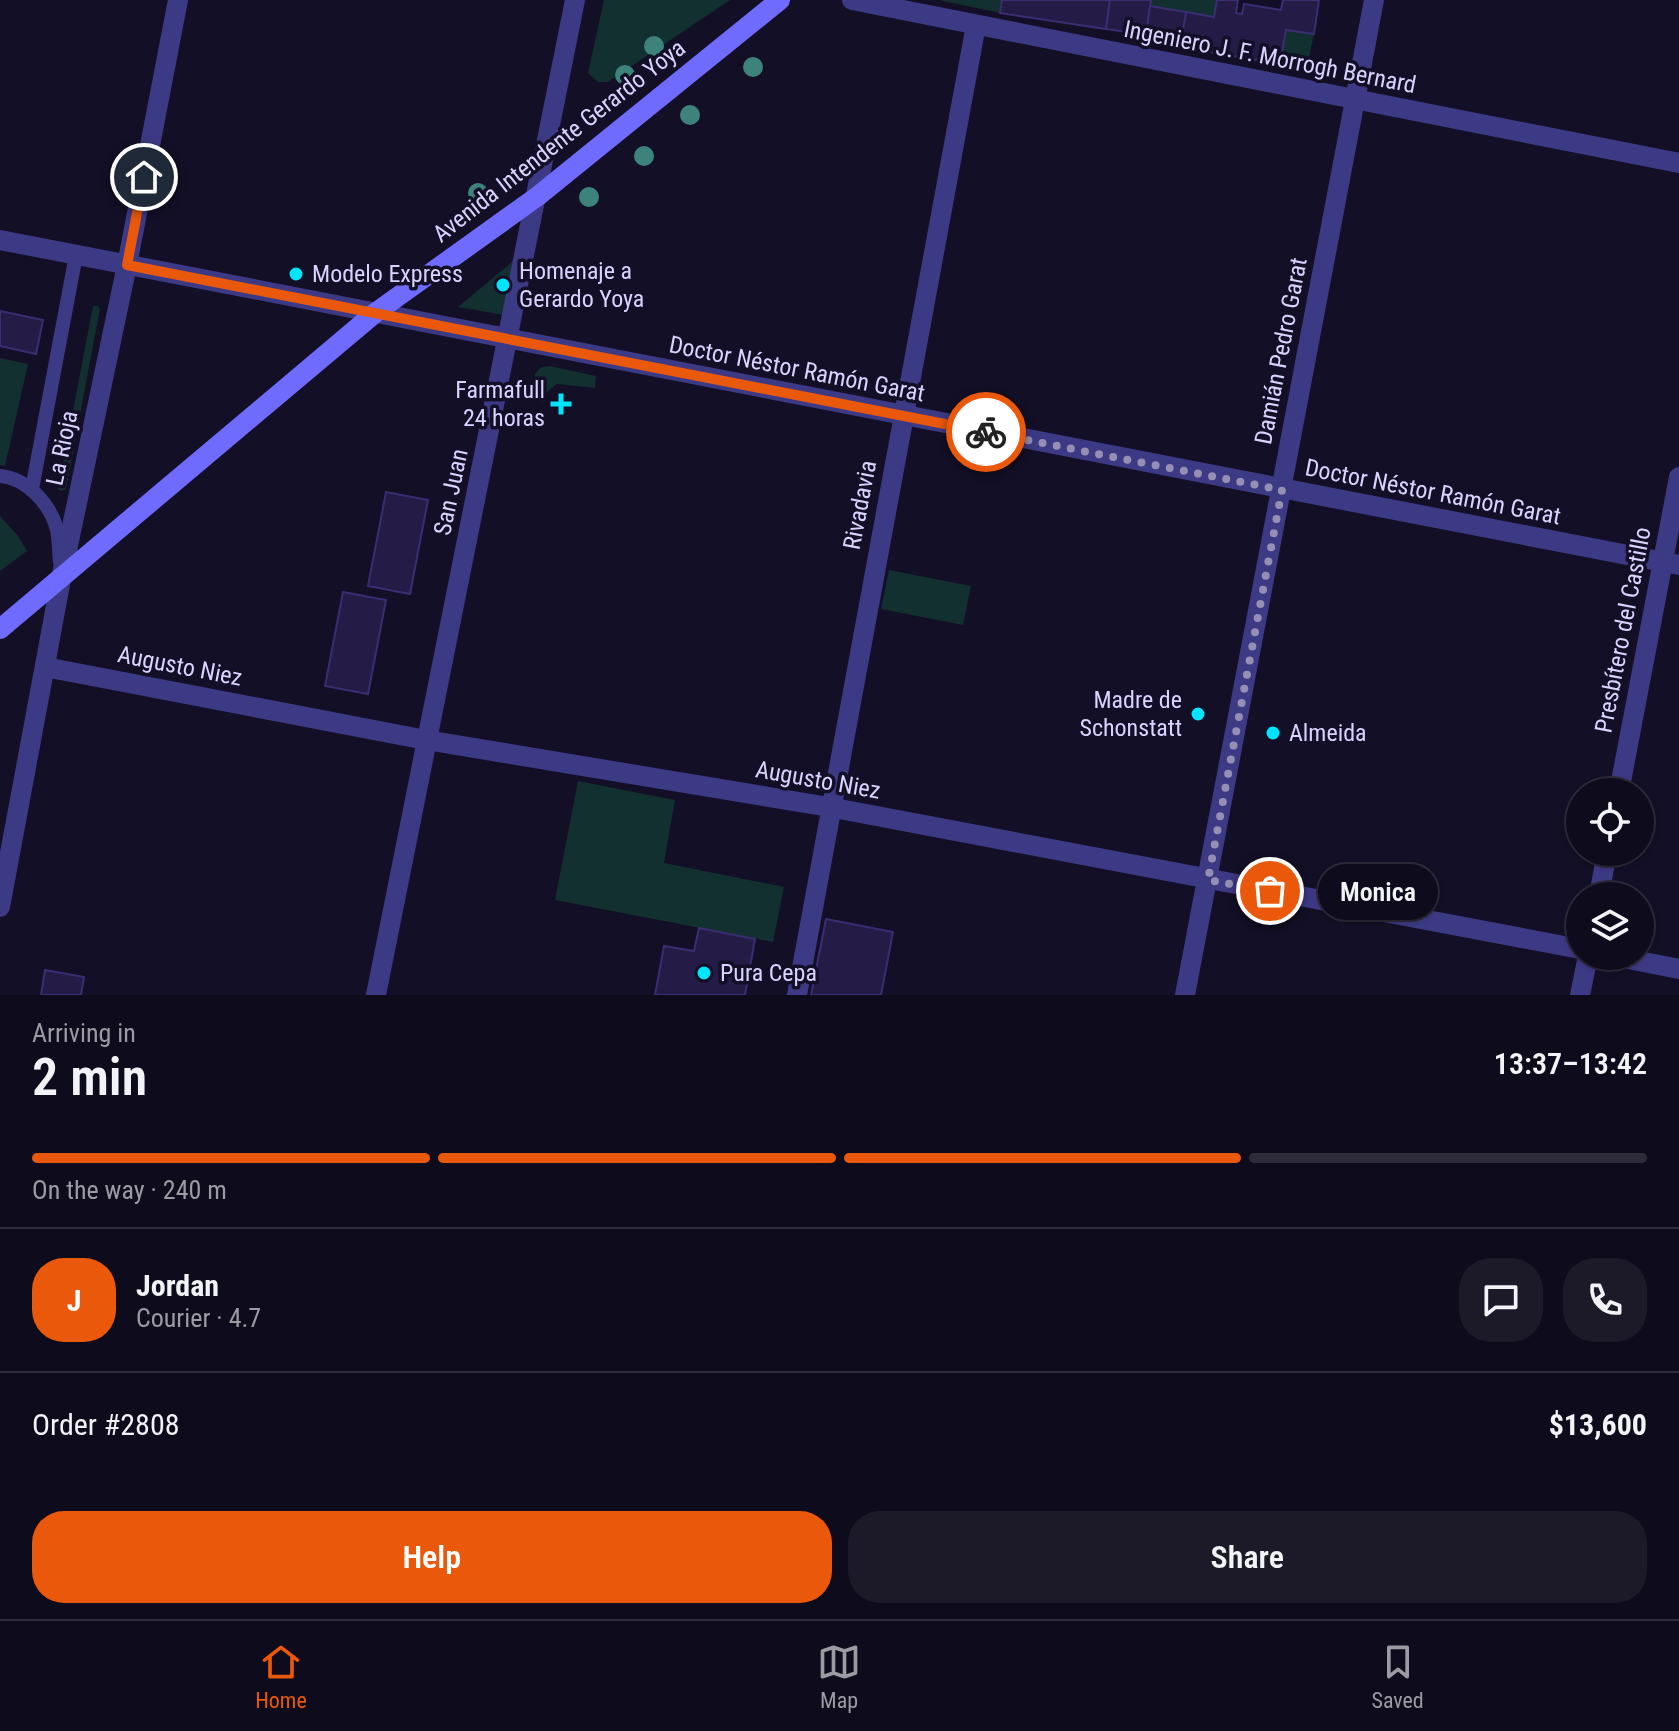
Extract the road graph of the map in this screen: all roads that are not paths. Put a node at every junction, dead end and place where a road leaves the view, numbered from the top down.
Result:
1 (178, 0) edge
2 (575, 0) edge
3 (780, 0) edge
4 (852, 0) edge
5 (1374, 0) edge
6 (976, 25) junction
7 (1355, 100) junction
8 (1679, 163) edge
9 (538, 196) junction
10 (0, 240) edge
11 (76, 255) junction
12 (127, 265) junction
13 (375, 313) junction
14 (510, 339) junction
15 (903, 416) junction
16 (0, 476) edge
17 (1679, 477) edge
18 (32, 489) junction
19 (1282, 490) junction
20 (1671, 563) edge
21 (61, 579) junction
22 (0, 629) edge
23 (45, 667) junction
24 (426, 740) junction
25 (1622, 778) edge
26 (829, 807) junction
27 (1208, 880) junction
28 (0, 907) edge
29 (1566, 946) edge
30 (1654, 964) edge
31 (1679, 969) edge
32 (1585, 970) edge
33 (376, 995) edge
34 (797, 995) edge
35 (1185, 995) edge
36 (1580, 995) edge

1 - 12 street, La Rioja
2 - 9 street, San Juan
3 - 9 main road, Avenida Intendente Gerardo Yoya
4 - 6 street, Ingeniero J. F. Morrogh Bernard
5 - 7 street, Damián Pedro Garat
6 - 7 street, Ingeniero J. F. Morrogh Bernard
6 - 15 street, Rivadavia
7 - 8 street, Ingeniero J. F. Morrogh Bernard
7 - 19 street, Damián Pedro Garat
9 - 13 main road, Avenida Intendente Gerardo Yoya
9 - 14 street, San Juan
10 - 11 street, Doctor Néstor Ramón Garat
11 - 12 street, Doctor Néstor Ramón Garat
11 - 18 lane, La Rioja
12 - 13 street, Doctor Néstor Ramón Garat
12 - 21 street, La Rioja
13 - 14 street, Doctor Néstor Ramón Garat
13 - 21 main road, Avenida Intendente Gerardo Yoya
14 - 15 street, Doctor Néstor Ramón Garat
14 - 24 street, San Juan
15 - 19 street, Doctor Néstor Ramón Garat
15 - 26 street, Rivadavia
16 - 18 lane
17 - 20 street, Presbítero del Castillo
18 - 21 lane
19 - 20 street, Doctor Néstor Ramón Garat
19 - 27 street, Damián Pedro Garat
20 - 25 street, Presbítero del Castillo
21 - 22 main road, Avenida Intendente Gerardo Yoya
21 - 23 street, La Rioja
23 - 24 street, Augusto Niez
23 - 28 street, La Rioja
24 - 26 street, Augusto Niez
24 - 33 street, San Juan
26 - 27 street, Augusto Niez
26 - 34 street, Rivadavia
27 - 29 street, Augusto Niez
27 - 35 street, Damián Pedro Garat
30 - 31 street
32 - 36 street

